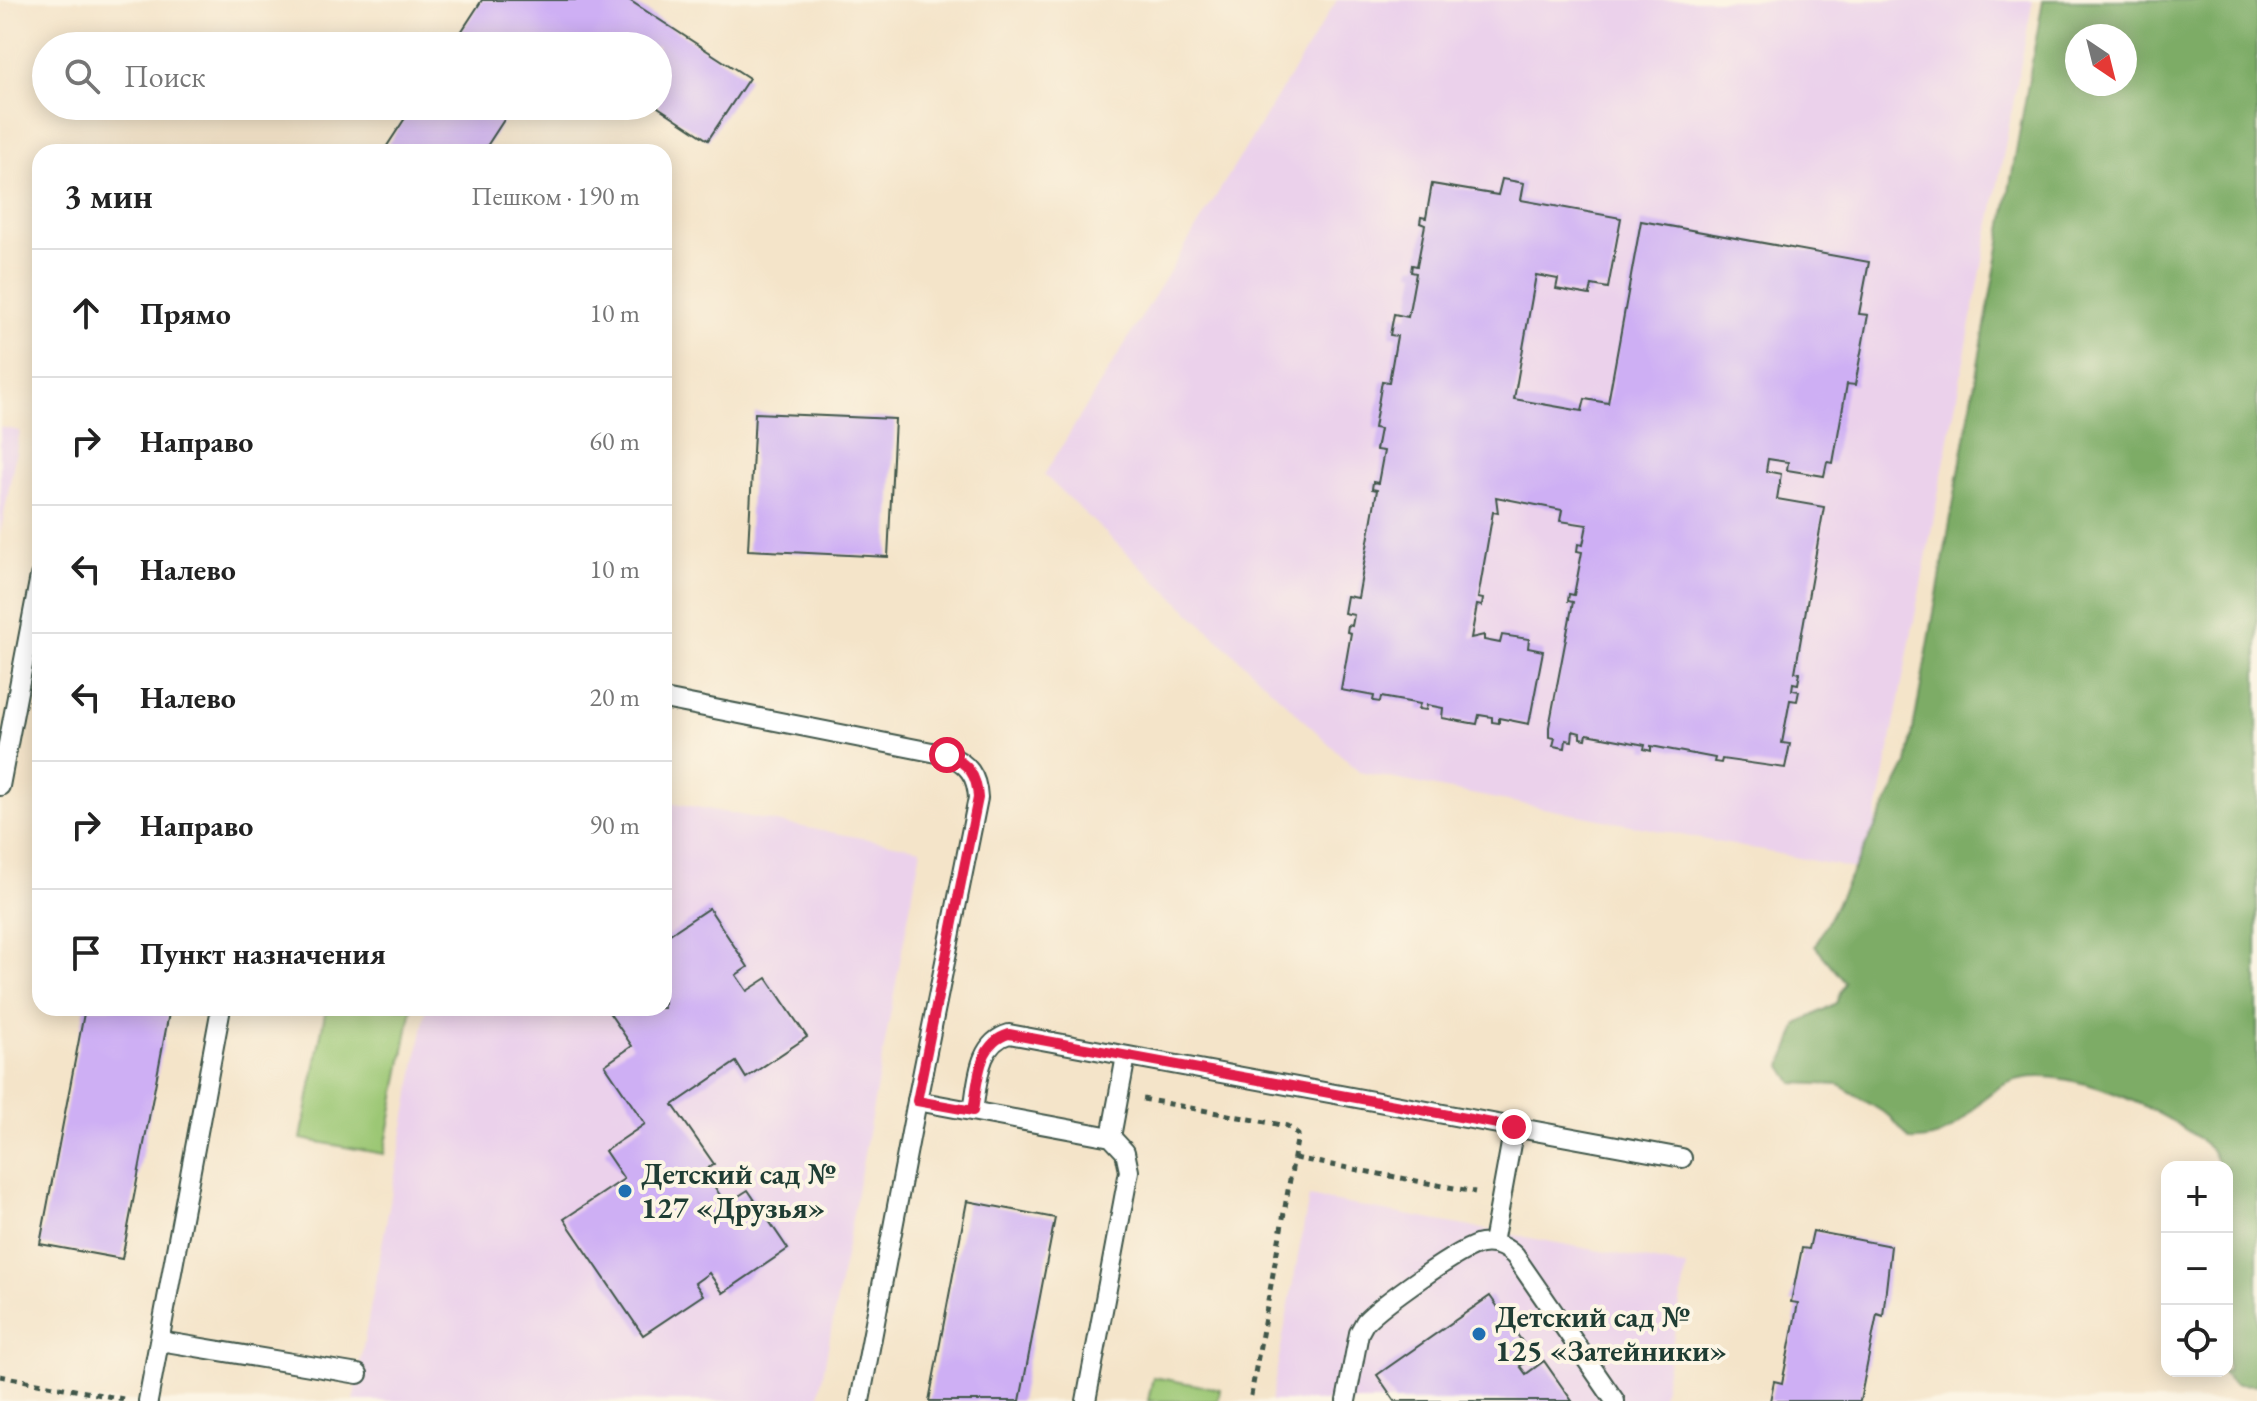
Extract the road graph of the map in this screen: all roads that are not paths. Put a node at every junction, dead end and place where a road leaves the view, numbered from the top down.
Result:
1 (32, 619) edge
2 (672, 701) edge
3 (0, 786) edge
4 (220, 1016) edge
5 (1126, 1056) junction
6 (917, 1101) junction
7 (973, 1111) junction
8 (1514, 1127) junction
9 (1111, 1137) junction
10 (1682, 1158) dead end
11 (1493, 1243) junction
12 (160, 1341) junction
13 (358, 1374) dead end
14 (148, 1401) edge
15 (860, 1401) edge
16 (1086, 1401) edge
17 (1346, 1401) edge
18 (1615, 1401) edge

1 - 3 lane
2 - 6 lane
4 - 12 lane
5 - 7 lane
5 - 8 lane
5 - 9 lane
6 - 7 lane
6 - 15 lane
7 - 9 lane
8 - 10 lane
8 - 11 lane
9 - 16 lane
11 - 17 lane
11 - 18 lane
12 - 13 lane
12 - 14 lane

